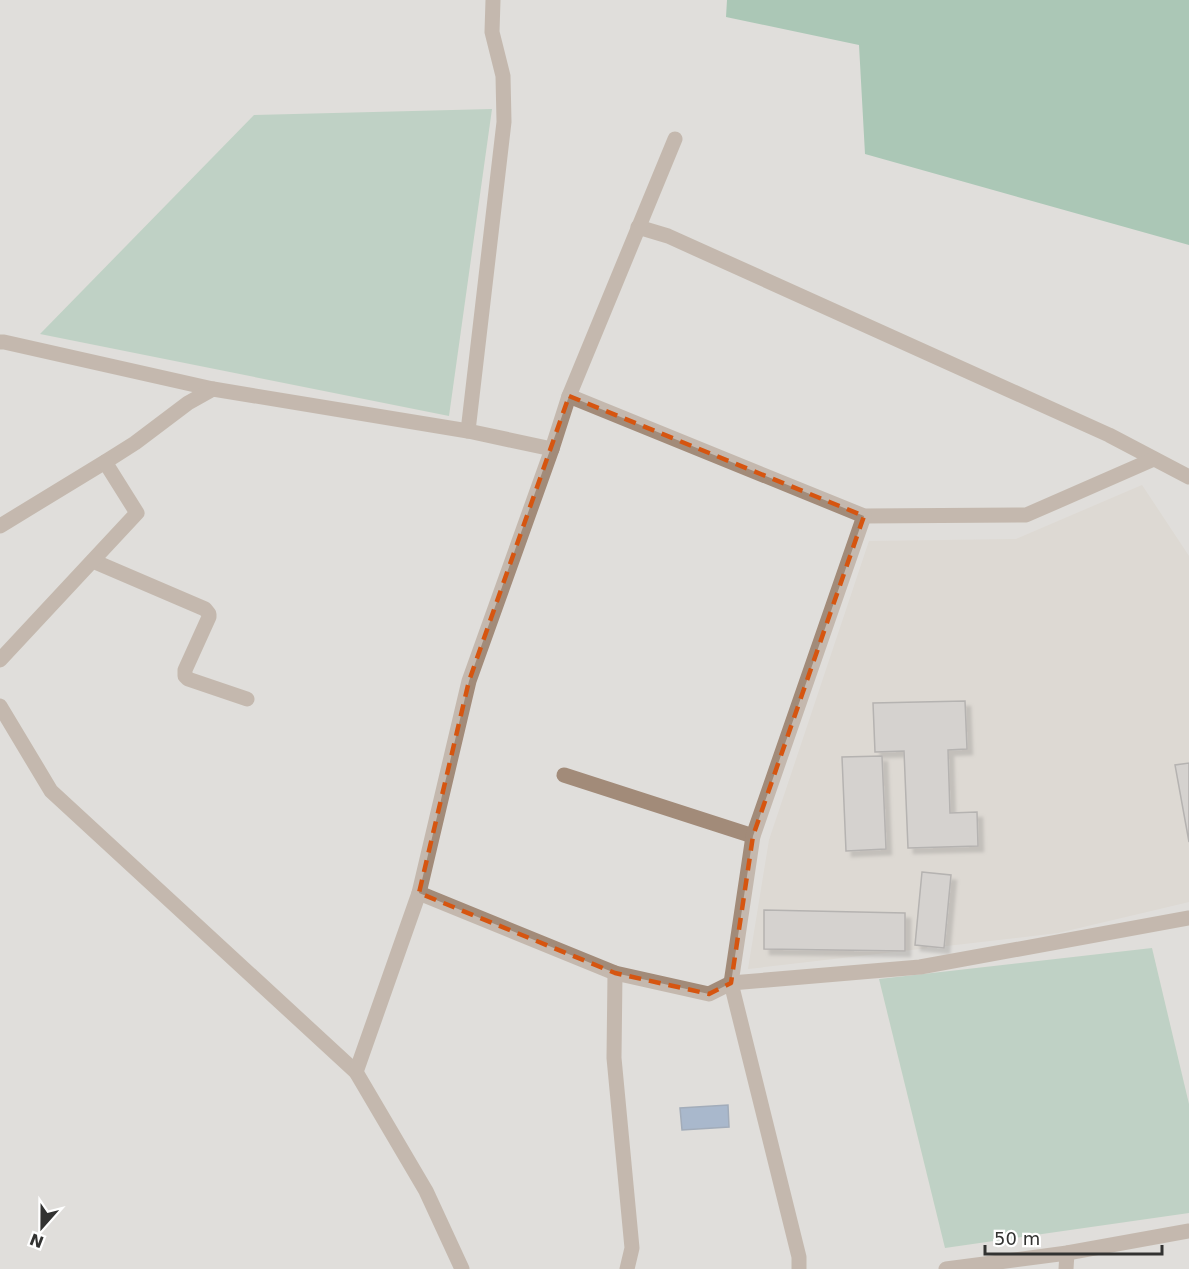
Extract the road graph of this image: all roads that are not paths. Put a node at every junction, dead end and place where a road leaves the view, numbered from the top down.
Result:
1 (493, 0) edge
2 (675, 139) dead end
3 (638, 227) junction
4 (0, 342) edge
5 (213, 389) junction
6 (569, 396) junction
7 (468, 431) junction
8 (552, 449) junction
9 (1154, 459) junction
10 (105, 462) junction
11 (1189, 477) edge
12 (864, 516) junction
13 (0, 526) edge
14 (93, 561) junction
15 (0, 660) edge
16 (247, 699) dead end
17 (0, 706) edge
18 (564, 775) dead end
19 (753, 836) junction
20 (419, 893) junction
21 (1189, 918) edge
22 (615, 974) junction
23 (731, 983) junction
24 (357, 1072) junction
25 (1189, 1231) edge
26 (1066, 1261) edge
27 (462, 1269) edge
28 (627, 1269) edge
29 (799, 1269) edge
30 (946, 1269) edge

1 - 7 street
2 - 3 street
3 - 6 street
3 - 9 street
4 - 5 street
5 - 7 street
5 - 10 street
6 - 8 street
6 - 12 street
7 - 8 street
8 - 20 street
9 - 11 street
9 - 12 street
10 - 13 street
10 - 14 street
12 - 19 street
14 - 15 street
14 - 16 street
17 - 24 street
18 - 19 street
19 - 23 street
20 - 22 street
20 - 24 street
21 - 23 street
22 - 23 street
22 - 28 street
23 - 29 street
24 - 27 street
25 - 26 street
26 - 30 street

